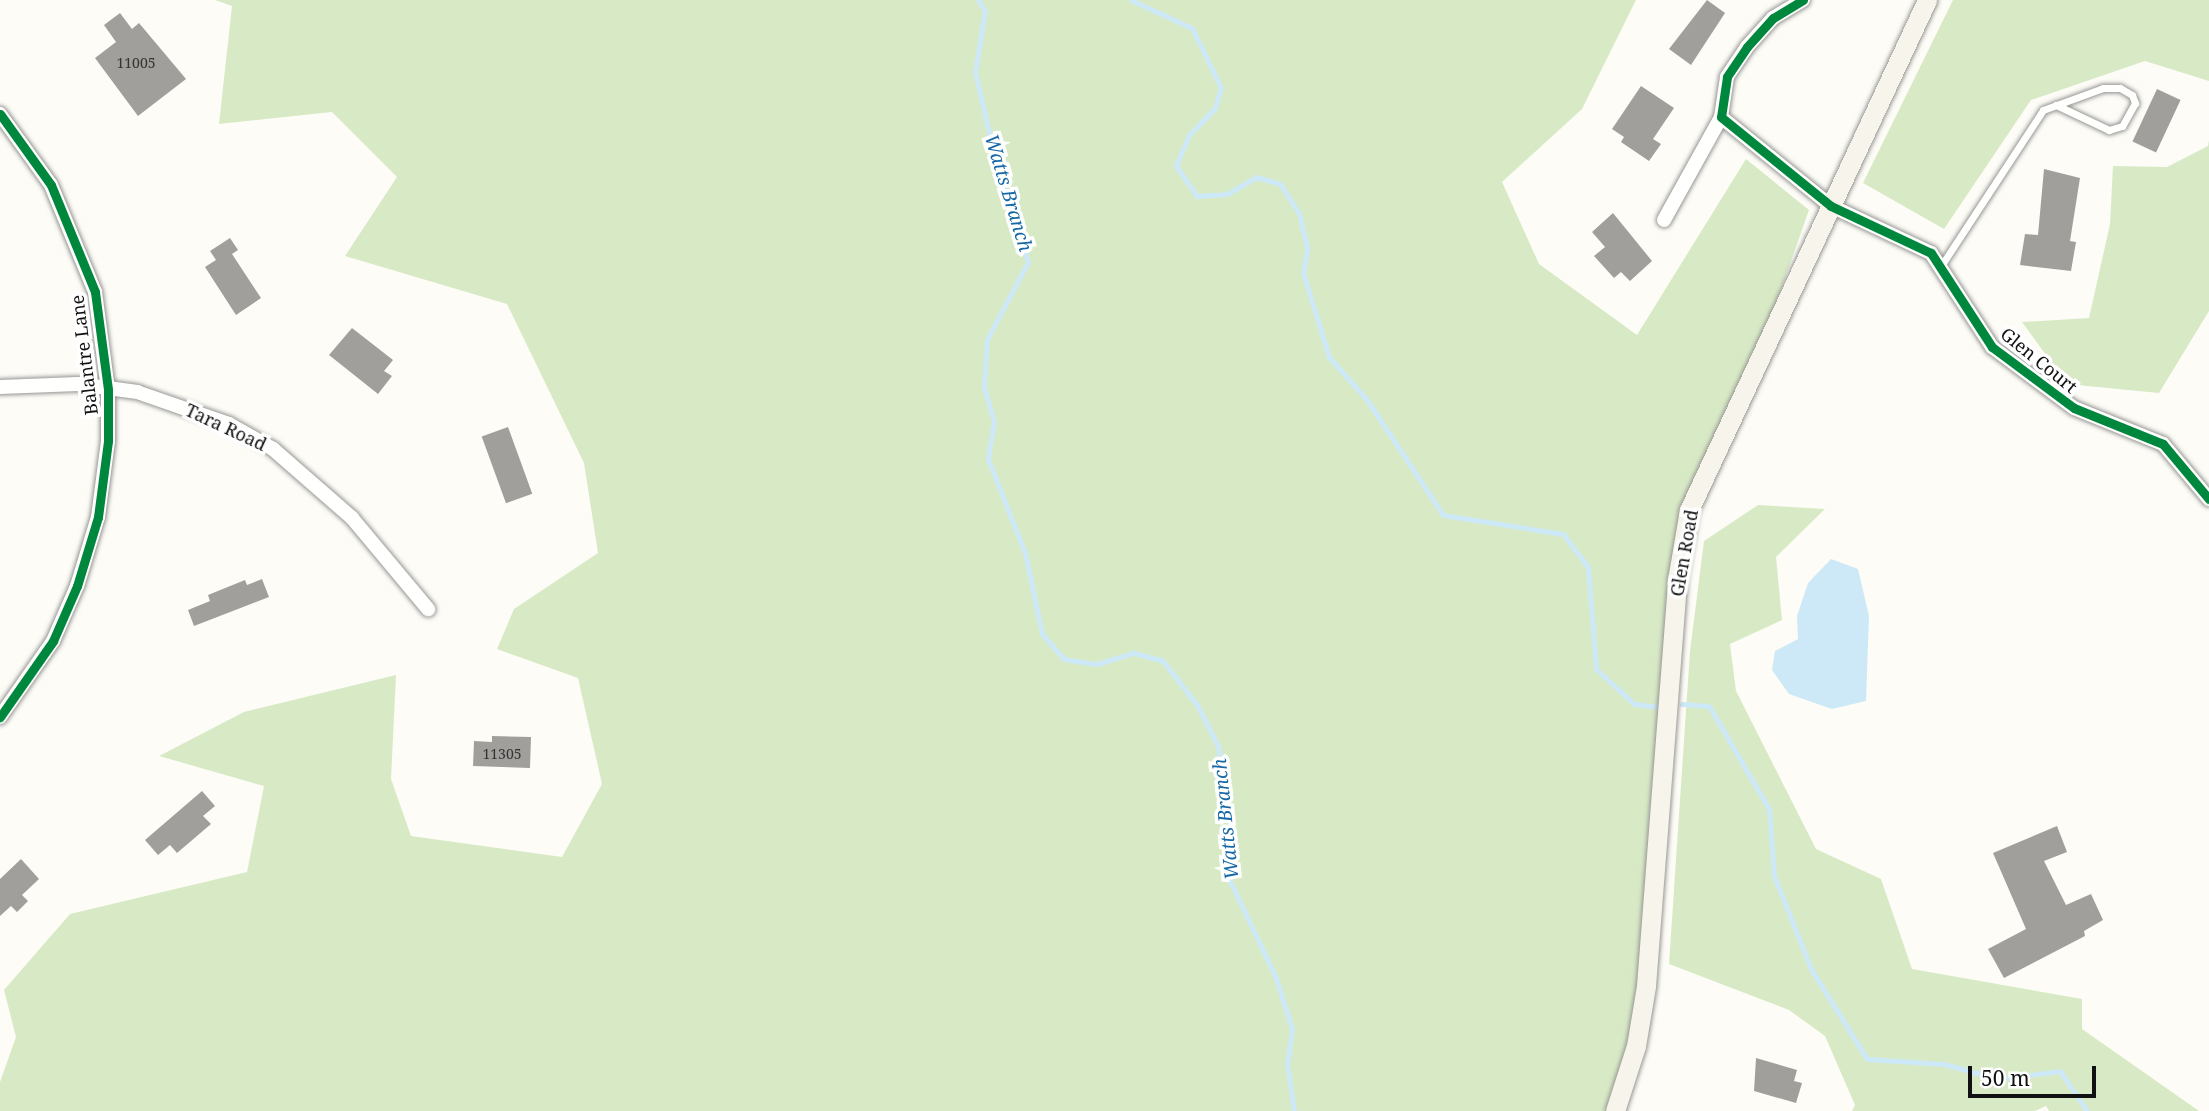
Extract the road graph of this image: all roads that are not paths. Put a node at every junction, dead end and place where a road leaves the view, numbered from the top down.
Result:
1 (1803, 0) edge
2 (1927, 0) edge
3 (2056, 105) junction
4 (0, 114) edge
5 (1721, 117) junction
6 (1831, 206) junction
7 (1664, 220) dead end
8 (1940, 267) junction
9 (0, 387) edge
10 (108, 390) junction
11 (2209, 499) edge
12 (428, 610) dead end
13 (0, 717) edge
14 (1615, 1111) edge

1 - 5 street
2 - 6 main road, Glen Road
3 - 3 lane
3 - 8 lane
4 - 10 street, Balantre Lane
5 - 6 street, Glen Court
5 - 7 street
6 - 8 street, Glen Court
6 - 14 main road, Glen Road
8 - 11 street, Glen Court
9 - 10 street, Tara Road
10 - 12 street, Tara Road
10 - 13 street, Balantre Lane

